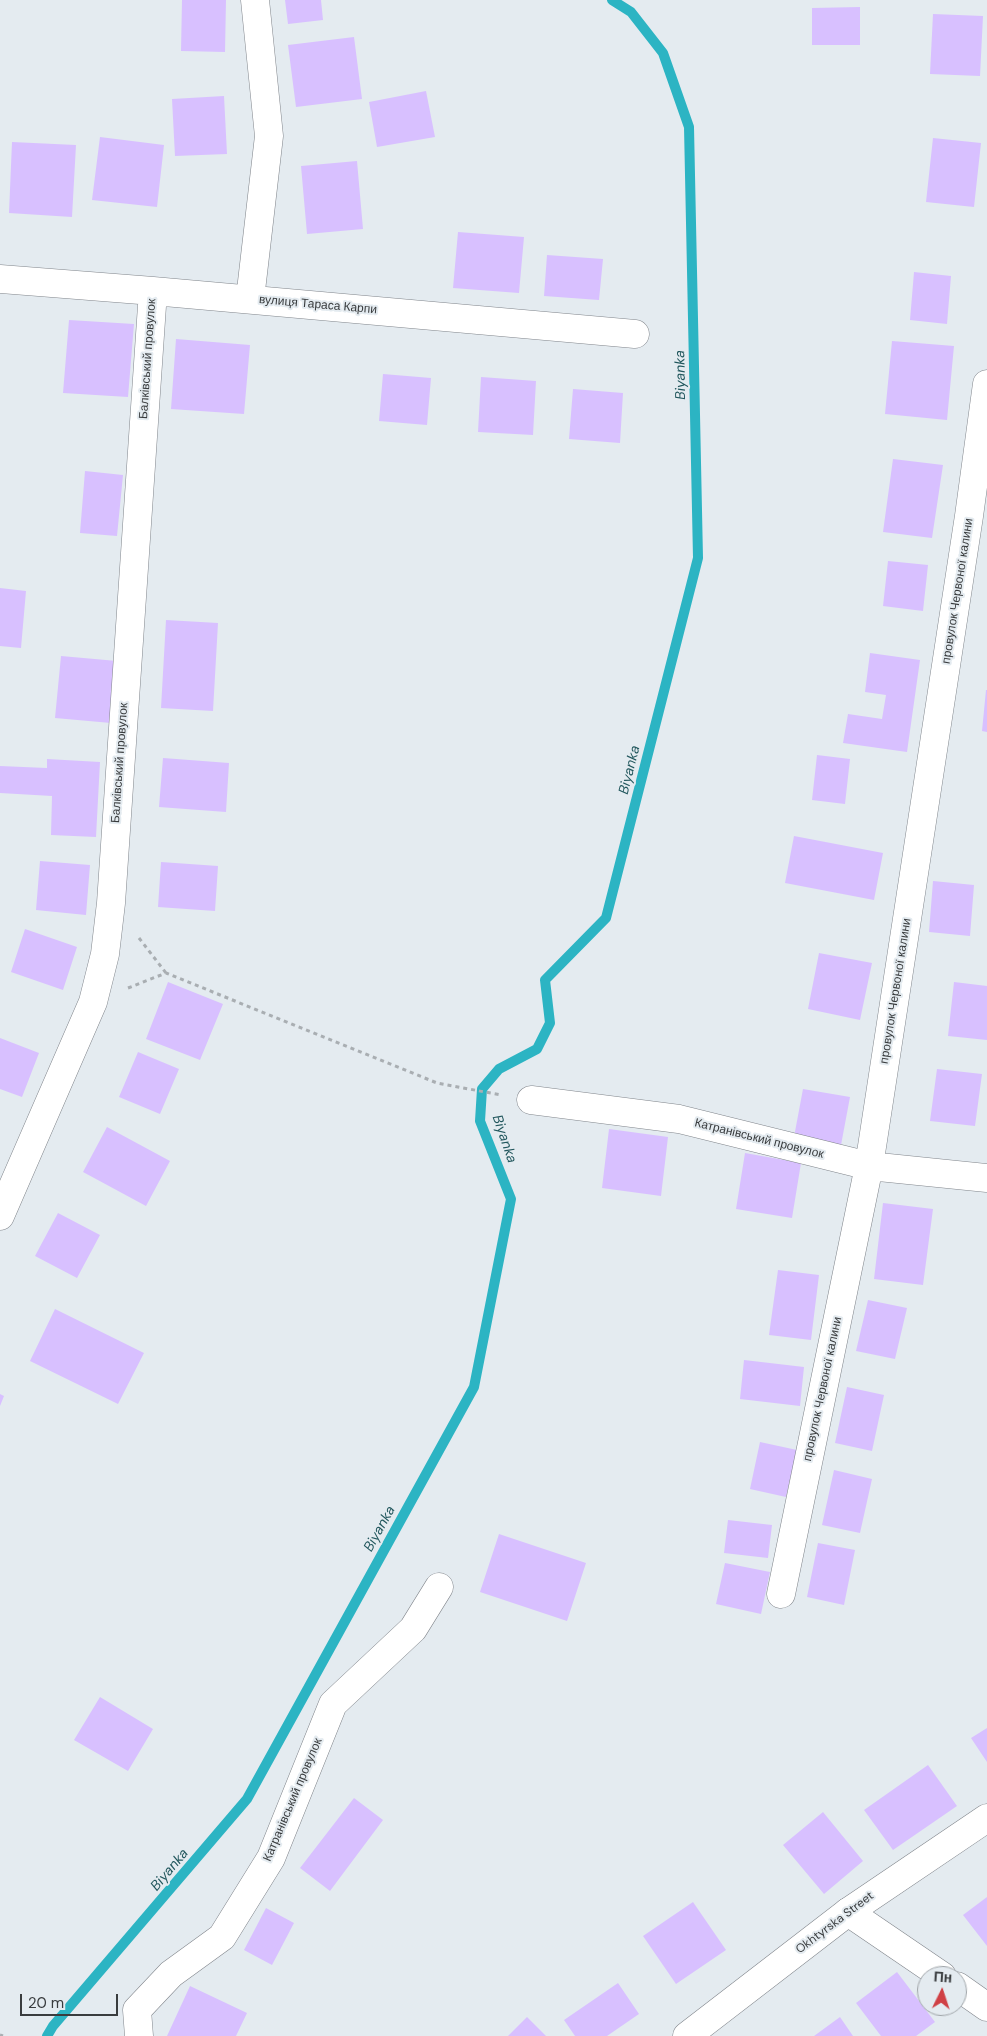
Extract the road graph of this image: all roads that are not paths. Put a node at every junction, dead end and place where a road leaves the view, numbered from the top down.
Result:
1 (255, 0) edge
2 (0, 279) edge
3 (153, 291) junction
4 (250, 299) junction
5 (635, 334) dead end
6 (987, 384) edge
7 (531, 1100) road end
8 (869, 1166) junction
9 (987, 1178) edge
10 (0, 1216) edge
11 (439, 1587) dead end
12 (781, 1594) dead end
13 (987, 1818) edge
14 (848, 1912) junction
15 (927, 1966) edge
16 (967, 1993) edge
17 (987, 2007) edge
18 (139, 2036) edge
19 (687, 2036) edge

1 - 4 street
2 - 3 street, вулиця Тараса Карпи
3 - 4 street, вулиця Тараса Карпи
3 - 10 street, Балківський провулок
4 - 5 street, вулиця Тараса Карпи
6 - 8 street, провулок Червоної калини
7 - 8 street, Катранівський провулок
8 - 9 street, Катранівський провулок
8 - 12 street, провулок Червоної калини
11 - 18 street, Катранівський провулок
13 - 14 street, Okhtyrska Street
14 - 15 street
14 - 19 street, Okhtyrska Street
16 - 17 street

